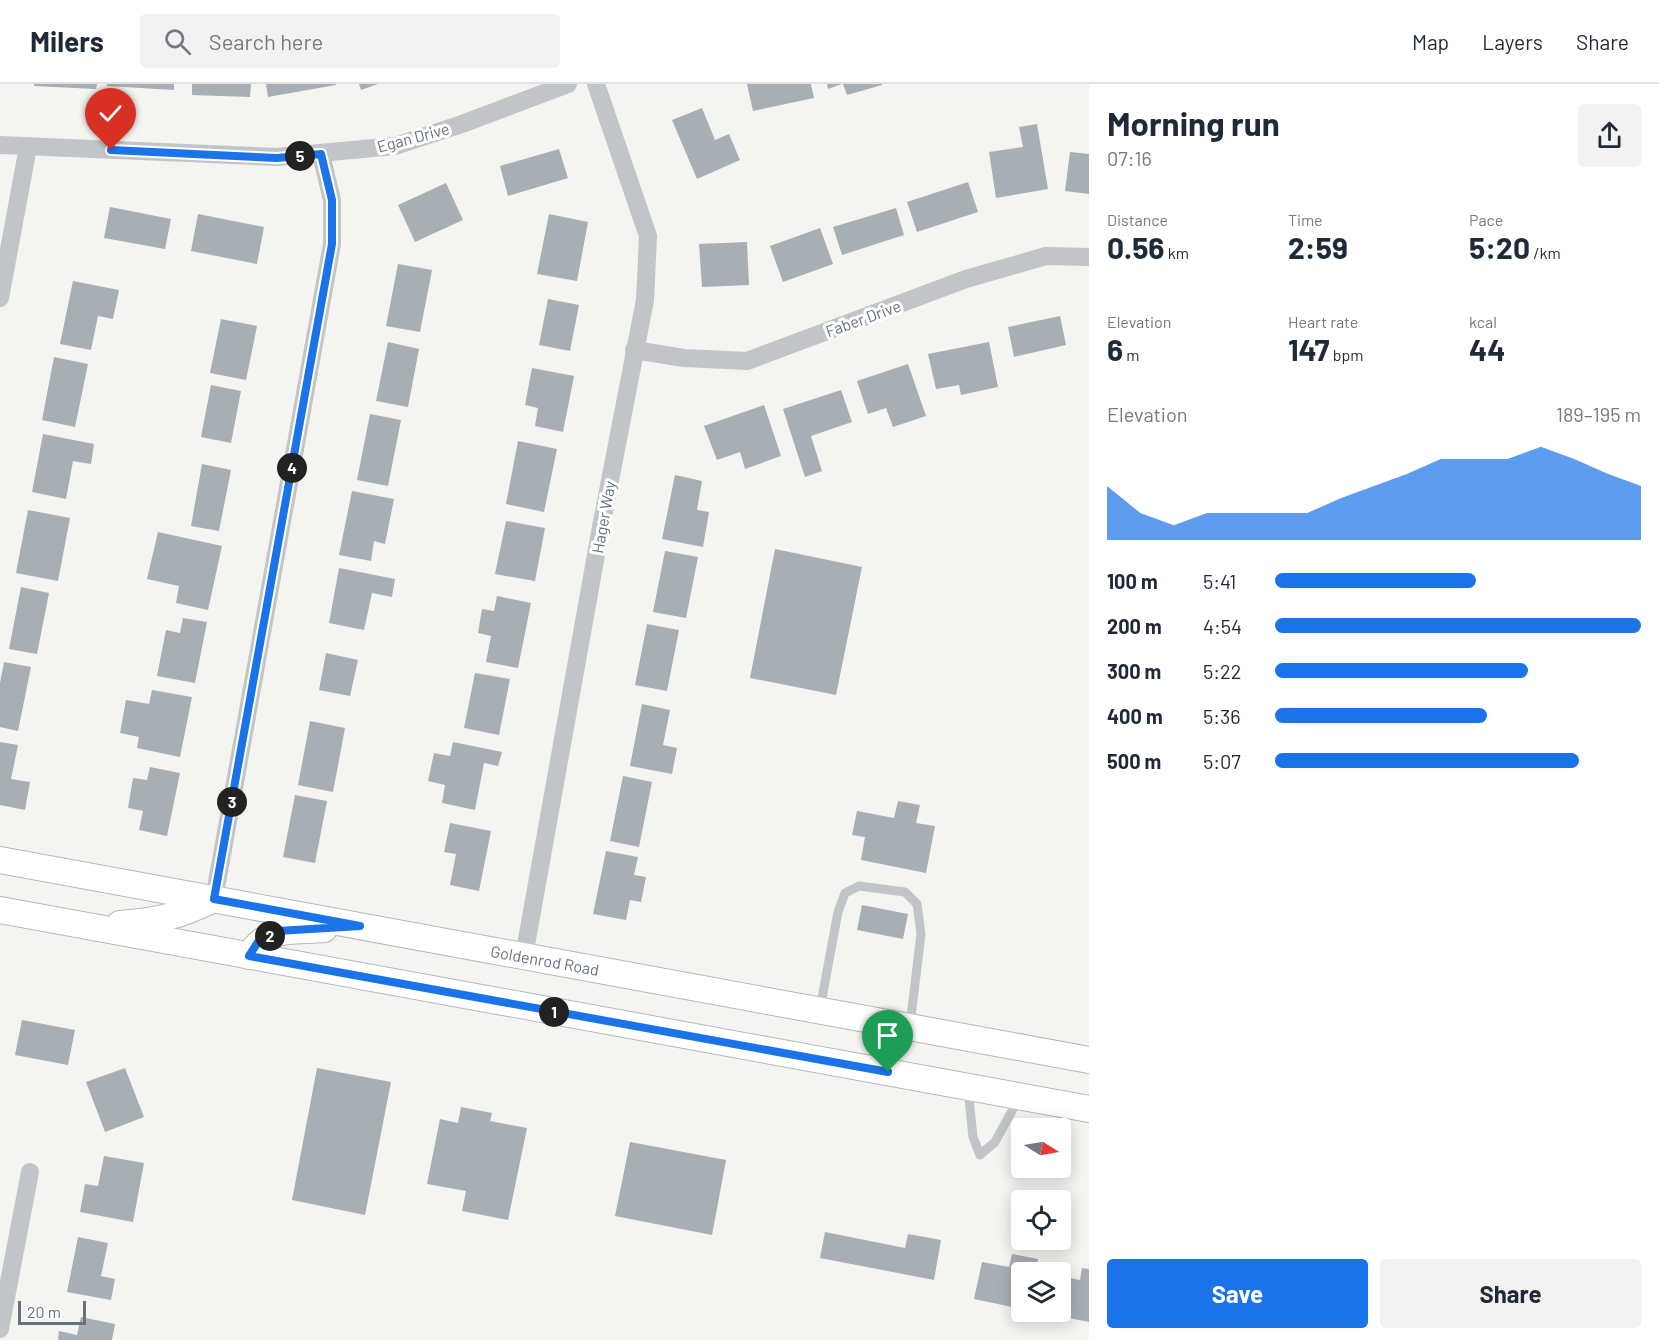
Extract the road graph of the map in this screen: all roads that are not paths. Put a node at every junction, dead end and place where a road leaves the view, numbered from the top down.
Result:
1 (568, 84) edge
2 (596, 84) edge
3 (0, 145) edge
4 (27, 147) junction
5 (321, 154) junction
6 (1089, 257) edge
7 (0, 298) edge
8 (634, 350) junction
9 (0, 860) edge
10 (214, 899) junction
11 (0, 910) edge
12 (84, 926) junction
13 (360, 926) junction
14 (249, 956) junction
15 (524, 956) junction
16 (819, 1011) junction
17 (910, 1027) junction
18 (1089, 1060) edge
19 (967, 1087) junction
20 (1020, 1096) junction
21 (1089, 1109) edge
22 (30, 1172) dead end
23 (0, 1329) edge

1 - 5 street, Egan Drive
2 - 8 street, Hager Way
3 - 4 street, Egan Drive
4 - 5 street, Egan Drive
4 - 7 street
5 - 10 street
6 - 8 street, Faber Drive
8 - 15 street, Hager Way
9 - 10 main road, Goldenrod Road
10 - 12 main road
10 - 13 main road, Goldenrod Road
11 - 12 main road
12 - 14 main road
13 - 14 main road
13 - 15 main road, Goldenrod Road
14 - 19 main road
15 - 16 main road, Goldenrod Road
16 - 17 main road, Goldenrod Road
16 - 17 lane
17 - 18 main road, Goldenrod Road
19 - 20 main road
19 - 20 lane
20 - 21 main road
22 - 23 street

